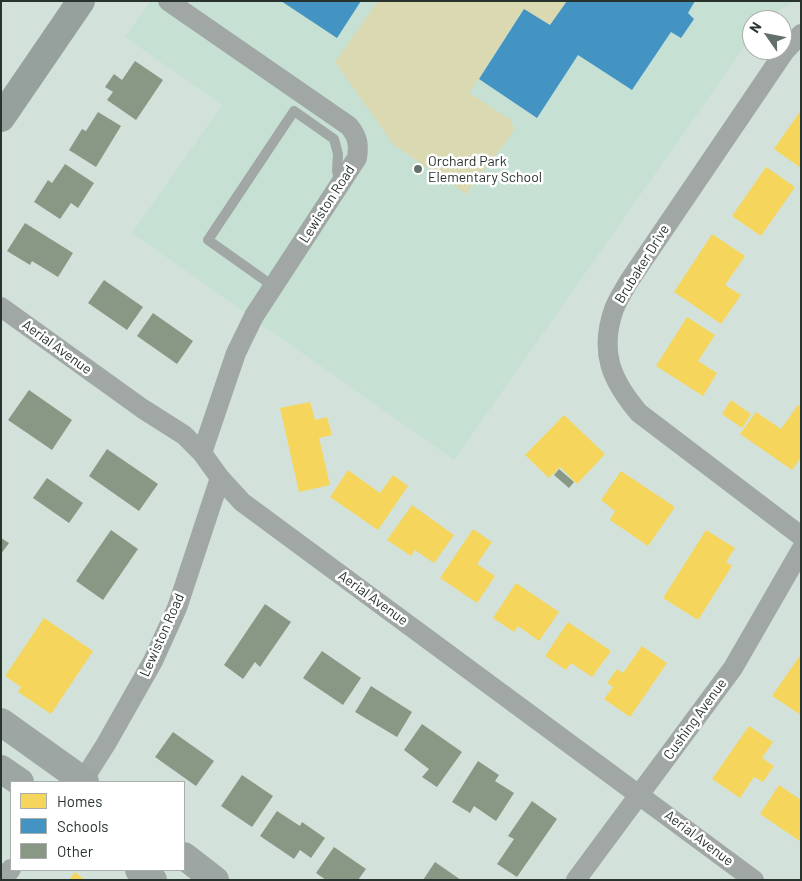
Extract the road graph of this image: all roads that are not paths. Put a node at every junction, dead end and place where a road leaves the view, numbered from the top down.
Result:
1 (81, 1) edge
2 (168, 1) edge
3 (801, 34) edge
4 (1, 118) edge
5 (340, 183) junction
6 (273, 286) junction
7 (1, 307) edge
8 (202, 453) junction
9 (220, 478) junction
10 (801, 536) edge
11 (801, 550) edge
12 (1, 722) edge
13 (1, 769) edge
14 (19, 781) edge
15 (82, 781) edge
16 (84, 781) edge
17 (640, 794) junction
18 (185, 857) edge
19 (140, 871) edge
20 (153, 880) edge
21 (215, 880) edge
22 (576, 880) edge
23 (754, 880) edge

1 - 4 main road
2 - 5 street, Lewiston Road
3 - 10 street, Brubaker Drive
5 - 6 street, Lewiston Road
5 - 6 lane
6 - 8 street, Lewiston Road
7 - 8 street, Aerial Avenue
8 - 9 street, Aerial Avenue
9 - 16 street, Lewiston Road
9 - 17 street, Aerial Avenue
11 - 17 street, Cushing Avenue
12 - 15 main road
13 - 14 main road
17 - 22 street, Cushing Avenue
17 - 23 street, Aerial Avenue
18 - 21 main road
19 - 20 main road

